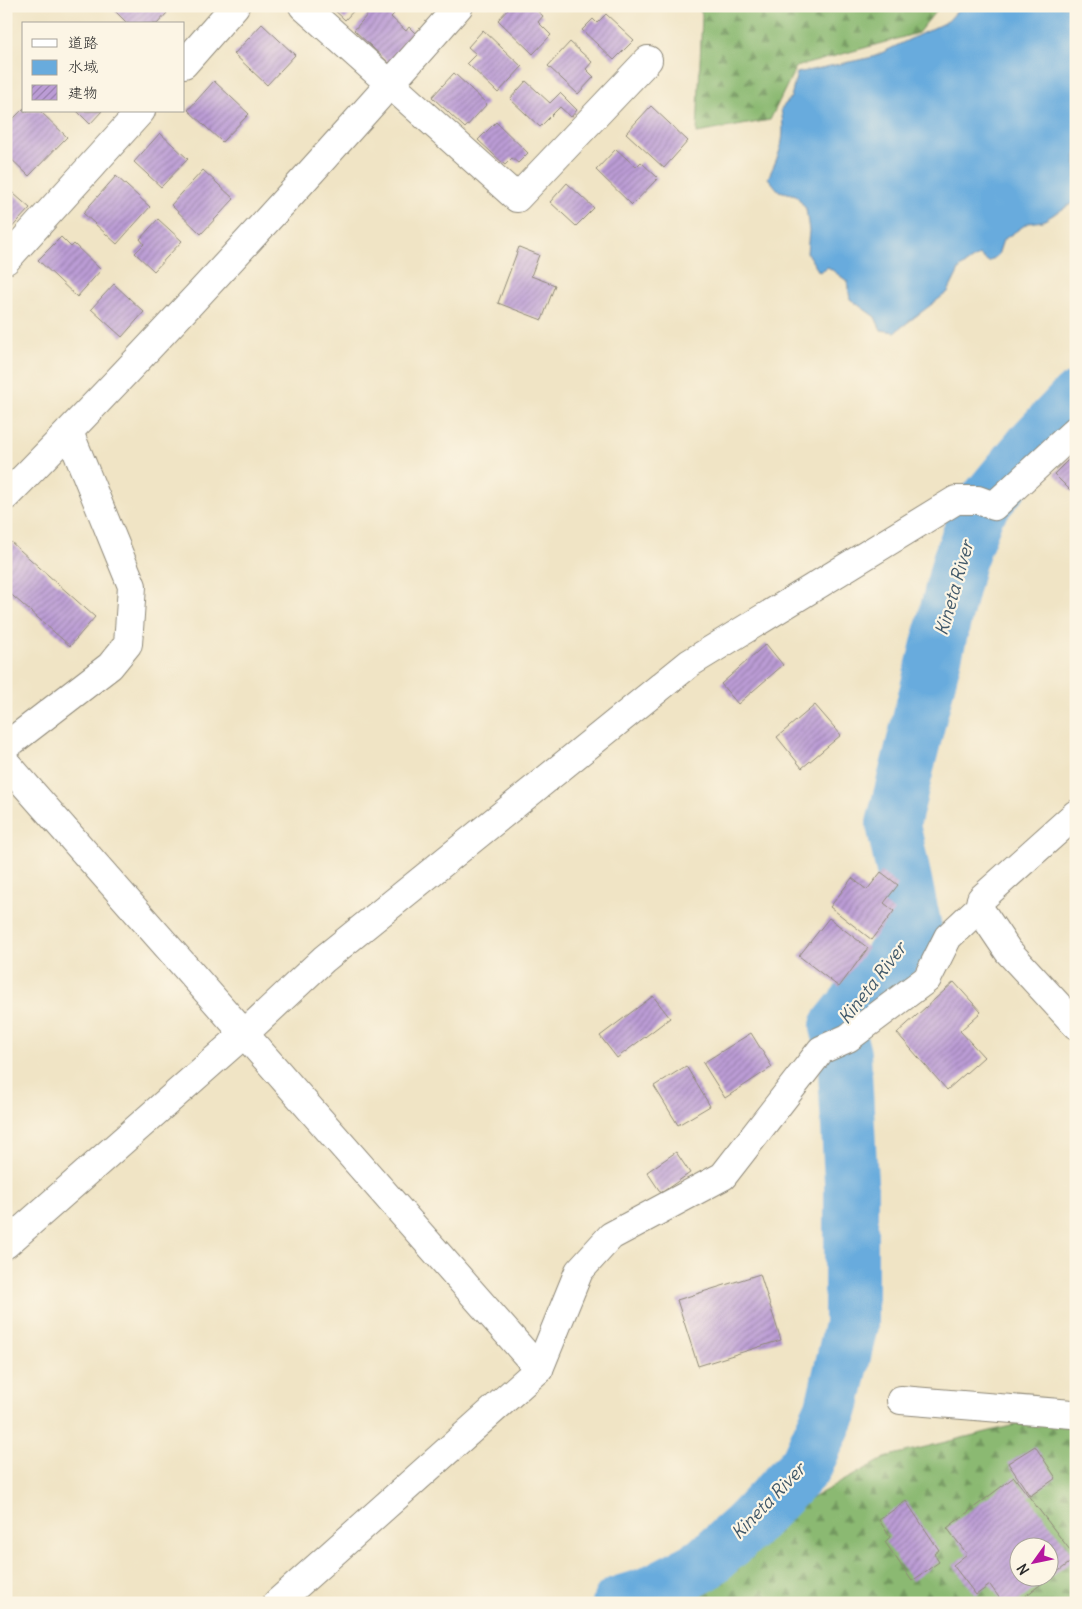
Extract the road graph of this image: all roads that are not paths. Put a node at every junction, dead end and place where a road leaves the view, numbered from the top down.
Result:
1 (236, 6) edge
2 (303, 6) edge
3 (459, 6) edge
4 (648, 60) dead end
5 (185, 63) edge
6 (391, 83) junction
7 (140, 112) edge
8 (6, 260) edge
9 (1076, 430) edge
10 (69, 432) junction
11 (6, 496) edge
12 (6, 746) edge
13 (6, 763) edge
14 (1076, 814) edge
15 (979, 908) junction
16 (1076, 1025) edge
17 (245, 1033) junction
18 (6, 1244) edge
19 (539, 1369) junction
20 (901, 1400) dead end
21 (1074, 1415) edge
22 (277, 1603) edge

1 - 5 street
2 - 6 street
3 - 6 street
4 - 6 street
6 - 10 street
7 - 8 street
9 - 17 street
10 - 11 street
10 - 12 street
13 - 17 street
14 - 15 street
15 - 16 street
15 - 19 street
17 - 18 street
17 - 19 street
19 - 22 street
20 - 21 street

